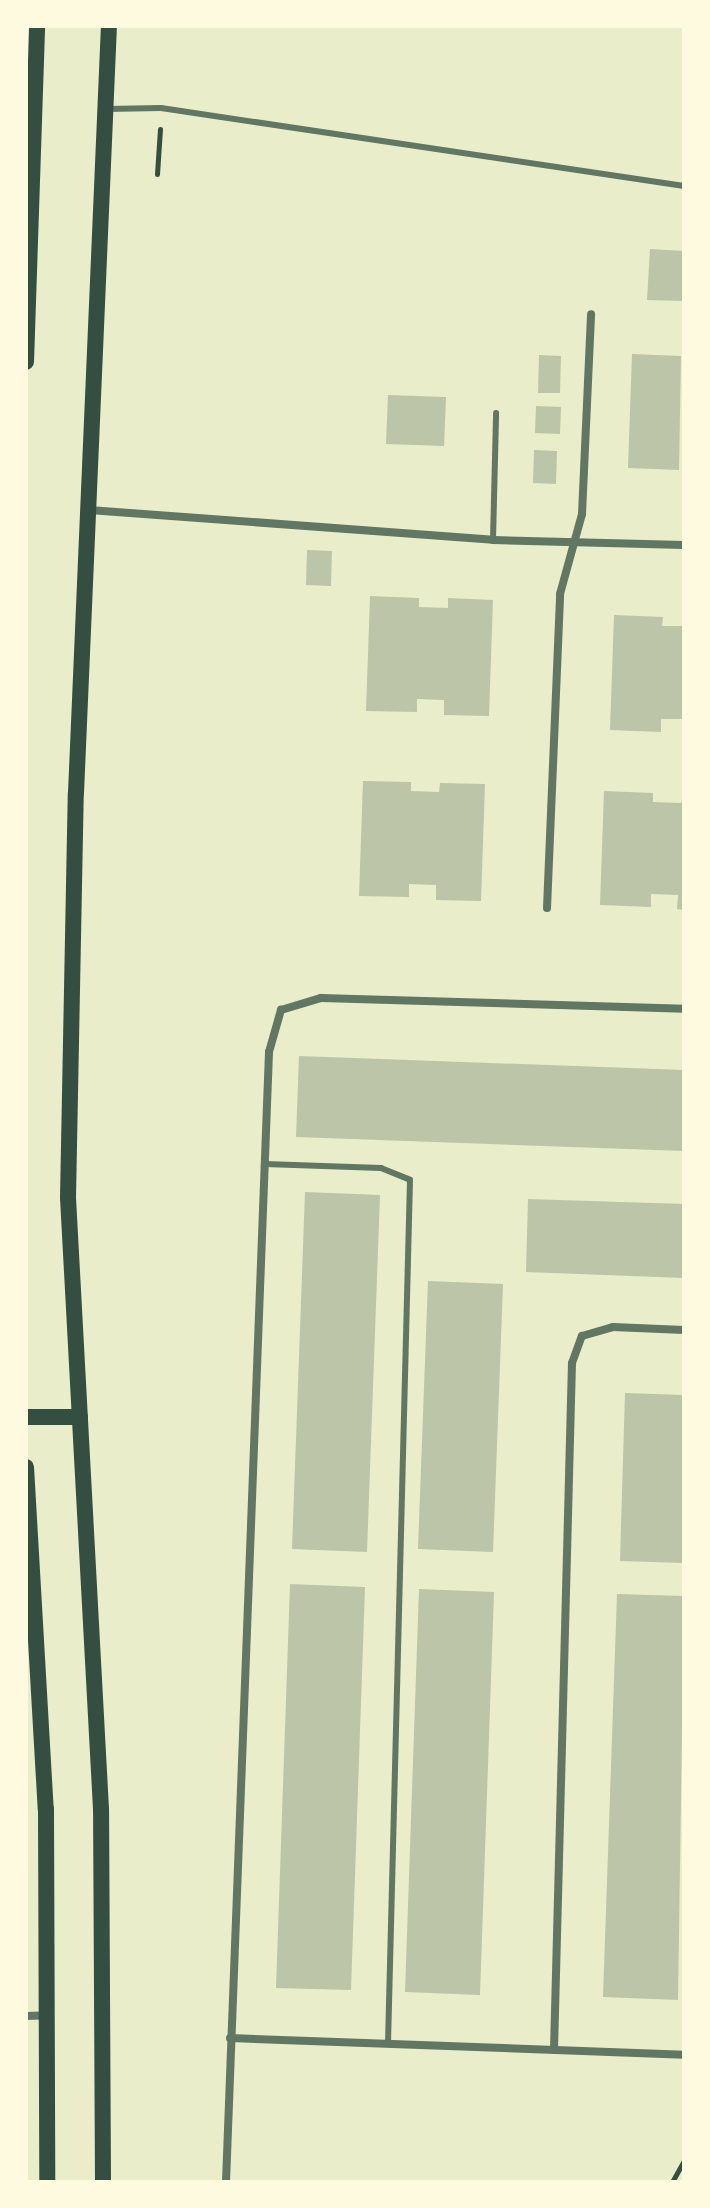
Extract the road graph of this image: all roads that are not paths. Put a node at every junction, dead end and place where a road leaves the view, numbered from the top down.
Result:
1 (37, 26) edge
2 (109, 26) edge
3 (31, 58) edge
4 (106, 109) junction
5 (684, 186) edge
6 (591, 314) dead end
7 (26, 362) edge
8 (496, 413) dead end
9 (89, 510) junction
10 (493, 540) junction
11 (576, 543) junction
12 (684, 545) edge
13 (547, 908) dead end
14 (684, 1009) edge
15 (265, 1164) junction
16 (684, 1330) edge
17 (26, 1417) edge
18 (80, 1417) junction
19 (26, 1467) edge
20 (51, 2015) junction
21 (26, 2016) edge
22 (230, 2038) junction
23 (388, 2044) junction
24 (554, 2050) junction
25 (684, 2055) edge
26 (47, 2182) edge
27 (103, 2182) edge
28 (226, 2182) edge

1 - 3 main road
2 - 4 main road
3 - 7 main road
4 - 5 lane
4 - 9 main road
6 - 11 street
8 - 10 lane
9 - 10 street
9 - 18 main road
10 - 11 street
11 - 12 street
11 - 13 street
14 - 15 street
15 - 22 street
15 - 23 lane
16 - 24 street
17 - 18 main road
18 - 27 main road
19 - 20 main road
20 - 21 street
20 - 26 main road
22 - 23 street
22 - 28 street
23 - 24 street
24 - 25 street

